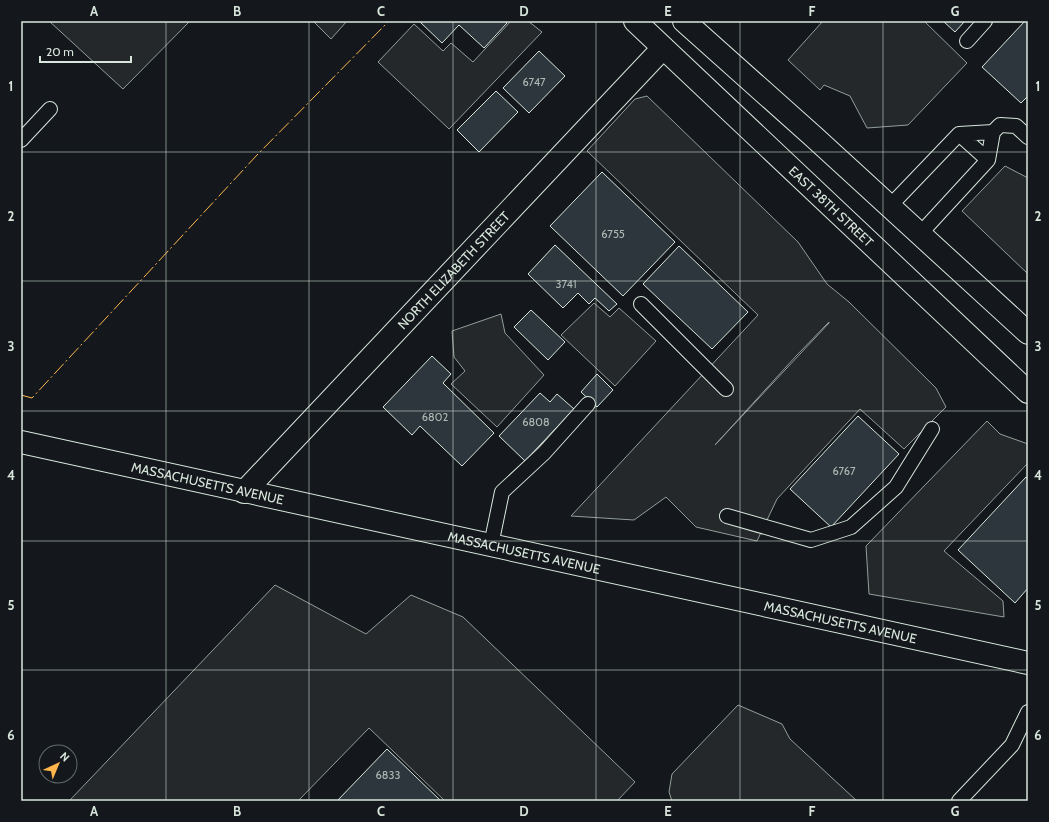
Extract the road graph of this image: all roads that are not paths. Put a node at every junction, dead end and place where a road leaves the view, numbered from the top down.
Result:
1 (635, 21) edge
2 (684, 21) edge
3 (985, 21) edge
4 (967, 41) dead end
5 (663, 48) junction
6 (50, 109) dead end
7 (993, 132) junction
8 (959, 134) junction
9 (1028, 138) edge
10 (21, 140) edge
11 (988, 160) junction
12 (889, 207) junction
13 (919, 235) junction
14 (641, 304) dead end
15 (1028, 334) edge
16 (726, 389) dead end
17 (1028, 392) edge
18 (588, 404) dead end
19 (932, 430) dead end
20 (21, 442) edge
21 (244, 492) junction
22 (727, 516) dead end
23 (491, 545) junction
24 (1028, 663) edge
25 (1028, 712) edge
26 (959, 801) edge

1 - 5 main road, EAST 38TH STREET
2 - 12 main road
3 - 4 lane
5 - 17 main road, EAST 38TH STREET
5 - 21 main road, NORTH ELIZABETH STREET
6 - 10 lane
7 - 8 lane
7 - 9 lane
7 - 11 lane
8 - 11 lane
8 - 12 lane
11 - 13 lane
12 - 13 main road
13 - 15 main road
14 - 16 lane
18 - 23 lane
19 - 22 lane
20 - 21 main road, MASSACHUSETTS AVENUE
21 - 23 main road, MASSACHUSETTS AVENUE
23 - 24 main road, MASSACHUSETTS AVENUE
25 - 26 lane

